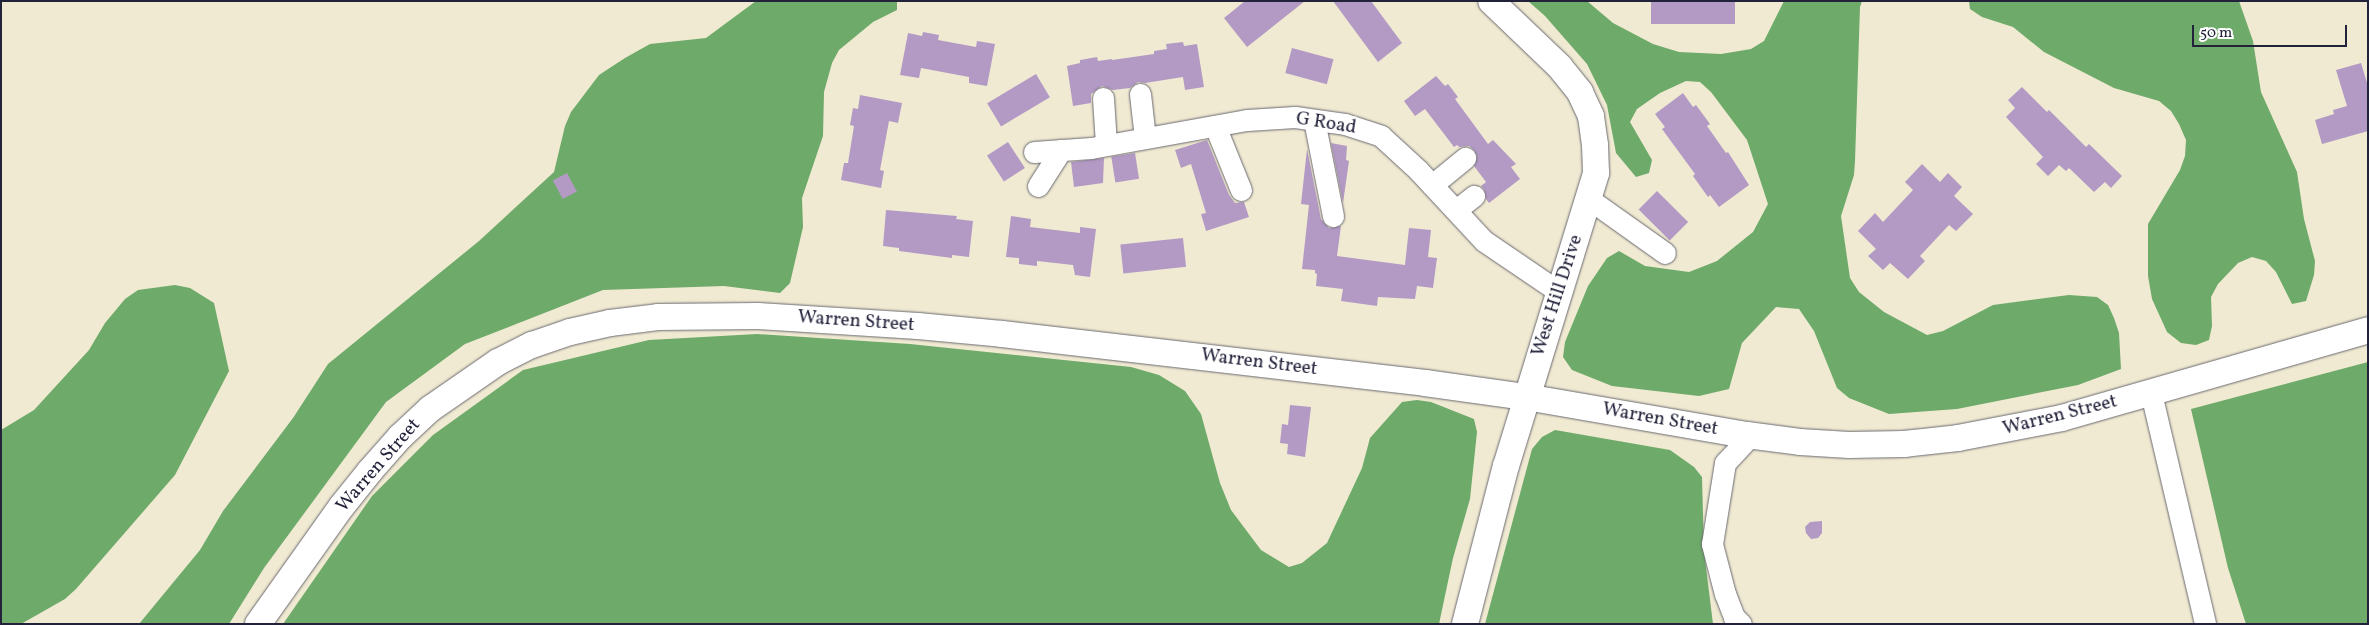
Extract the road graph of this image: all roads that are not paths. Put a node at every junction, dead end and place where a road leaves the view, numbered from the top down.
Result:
1 (1491, 1) edge
2 (1140, 94) dead end
3 (1103, 98) dead end
4 (1314, 120) junction
5 (1215, 126) junction
6 (1145, 138) junction
7 (1106, 146) junction
8 (1061, 150) junction
9 (1034, 152) dead end
10 (1465, 158) dead end
11 (1432, 185) junction
12 (1038, 186) dead end
13 (1242, 190) dead end
14 (1474, 196) dead end
15 (1589, 199) junction
16 (1456, 210) junction
17 (1333, 216) dead end
18 (1665, 253) dead end
19 (1559, 292) junction
20 (2368, 330) edge
21 (2150, 393) junction
22 (1526, 397) junction
23 (1751, 435) junction
24 (258, 624) edge
25 (1465, 624) edge
26 (1741, 624) edge
27 (2205, 624) edge

1 - 15 street, West Hill Drive
2 - 6 street
3 - 7 street
4 - 5 street, G Road
4 - 11 street, G Road
4 - 17 street
5 - 6 street, G Road
5 - 13 street
6 - 7 street, G Road
7 - 8 street, G Road
8 - 9 street, G Road
8 - 12 street
10 - 11 street
11 - 16 street, G Road
14 - 16 street
15 - 18 street
15 - 19 street, West Hill Drive
16 - 19 street, G Road
19 - 22 street, West Hill Drive
20 - 21 street, Warren Street
21 - 23 street, Warren Street
21 - 27 street
22 - 23 street, Warren Street
22 - 24 street, Warren Street
22 - 25 street, West Hill Drive
23 - 26 street

